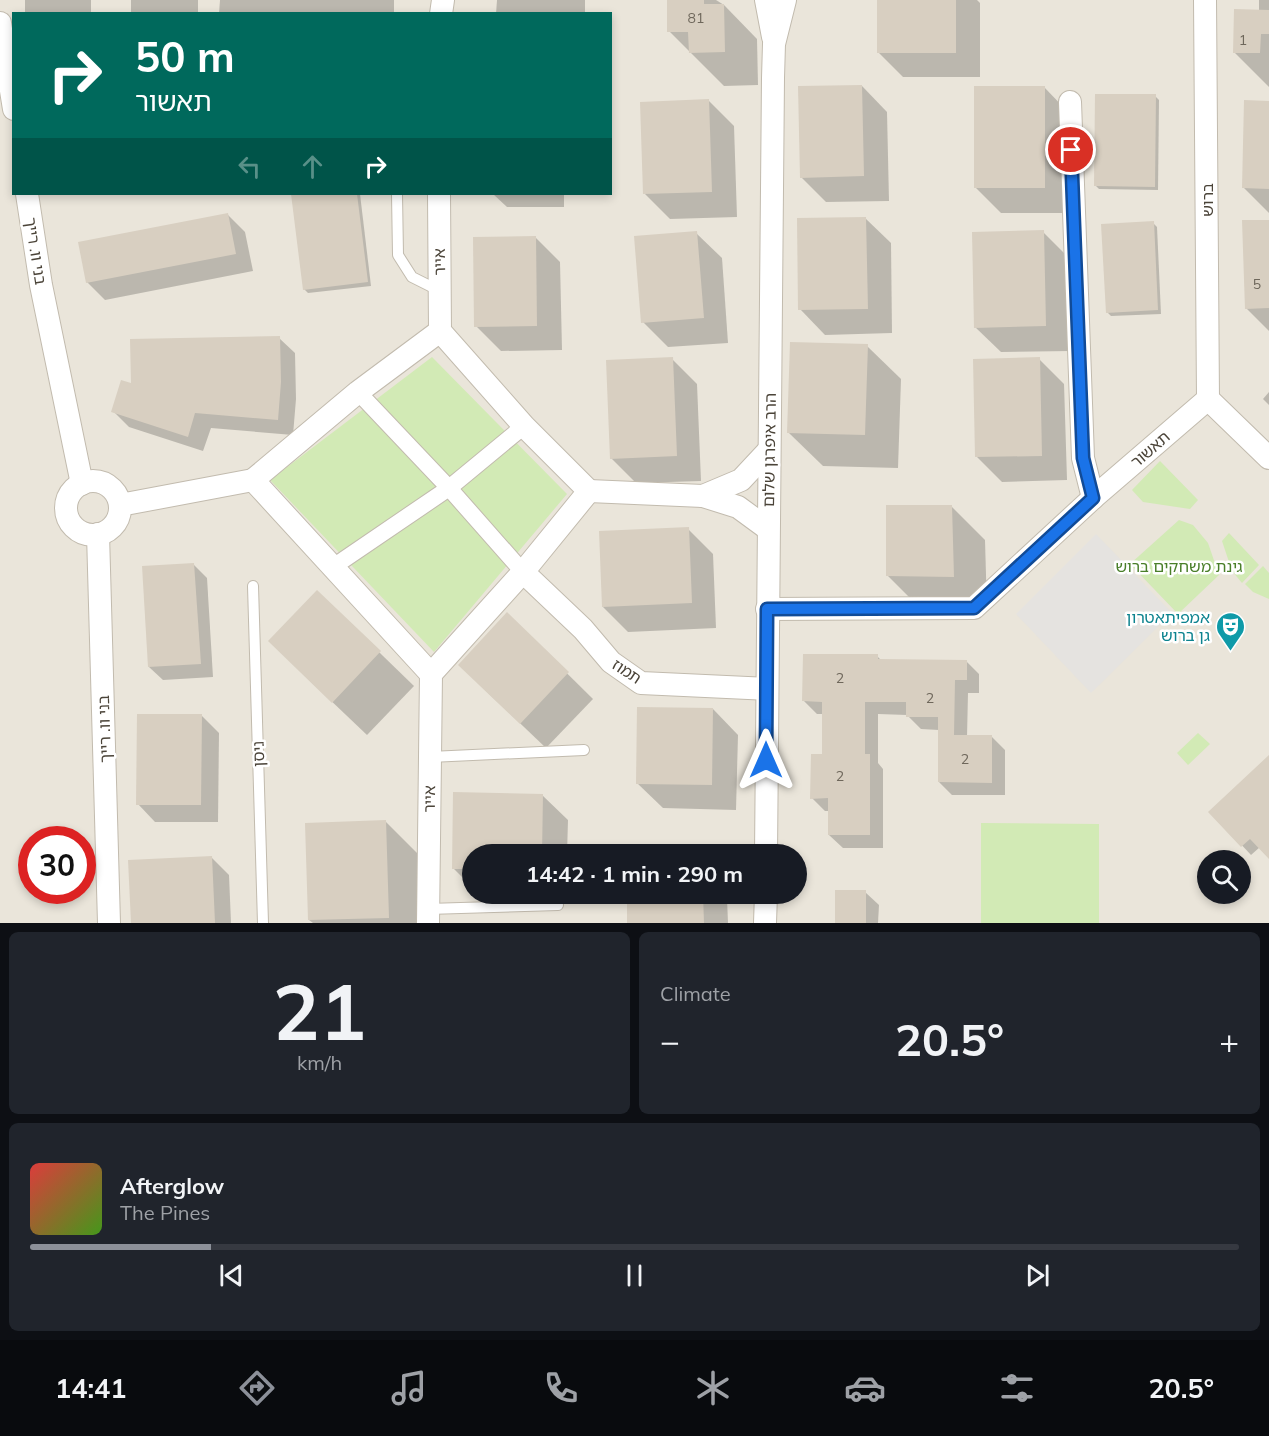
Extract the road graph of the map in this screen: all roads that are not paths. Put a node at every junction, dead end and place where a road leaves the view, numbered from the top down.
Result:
1 (766, 0) edge
2 (785, 0) edge
3 (1205, 0) edge
4 (0, 23) edge
5 (774, 44) junction
6 (12, 97) edge
7 (1070, 102) dead end
8 (27, 195) edge
9 (397, 195) edge
10 (439, 195) edge
11 (440, 291) junction
12 (440, 331) junction
13 (358, 392) junction
14 (1208, 399) junction
15 (524, 426) junction
16 (769, 450) junction
17 (1269, 458) edge
18 (253, 480) junction
19 (82, 484) junction
20 (449, 488) junction
21 (589, 491) junction
22 (703, 496) junction
23 (1093, 498) junction
24 (120, 505) junction
25 (768, 528) junction
26 (98, 534) junction
27 (333, 567) junction
28 (523, 572) junction
29 (253, 586) dead end
30 (767, 609) junction
31 (431, 674) junction
32 (767, 689) junction
33 (584, 750) dead end
34 (430, 757) junction
35 (766, 844) edge
36 (766, 904) edge
37 (558, 905) dead end
38 (428, 916) edge
39 (109, 923) edge
40 (263, 923) edge
41 (765, 923) edge

1 - 5 street, הרב איפרגן שלום
2 - 5 street, הרב איפרגן שלום
3 - 14 street, ברוש
4 - 6 street
5 - 16 street, הרב איפרגן שלום
7 - 23 street
8 - 19 street, בני וו. רייך
9 - 11 lane
10 - 11 street, אייר
11 - 12 street, אייר
12 - 13 street
12 - 15 street
13 - 18 street
13 - 20 street
14 - 17 street
14 - 23 street, תאשור
15 - 20 street
15 - 21 street
16 - 22 street
16 - 25 street, הרב איפרגן שלום
18 - 24 street
18 - 27 street
19 - 24 street
19 - 26 street
20 - 27 street
20 - 28 street
21 - 22 street
21 - 28 street
22 - 25 street
23 - 30 street, תאשור
24 - 26 street
25 - 30 street, הרב איפרגן שלום
26 - 39 street, בני וו. רייך
27 - 31 street
28 - 31 street
28 - 32 street, תמוז
29 - 40 lane, ניסן
30 - 32 street, הרב איפרגן שלום
31 - 34 street, אייר
32 - 35 street, הרב איפרגן שלום
33 - 34 lane
34 - 38 street, אייר
36 - 41 street
37 - 38 lane

